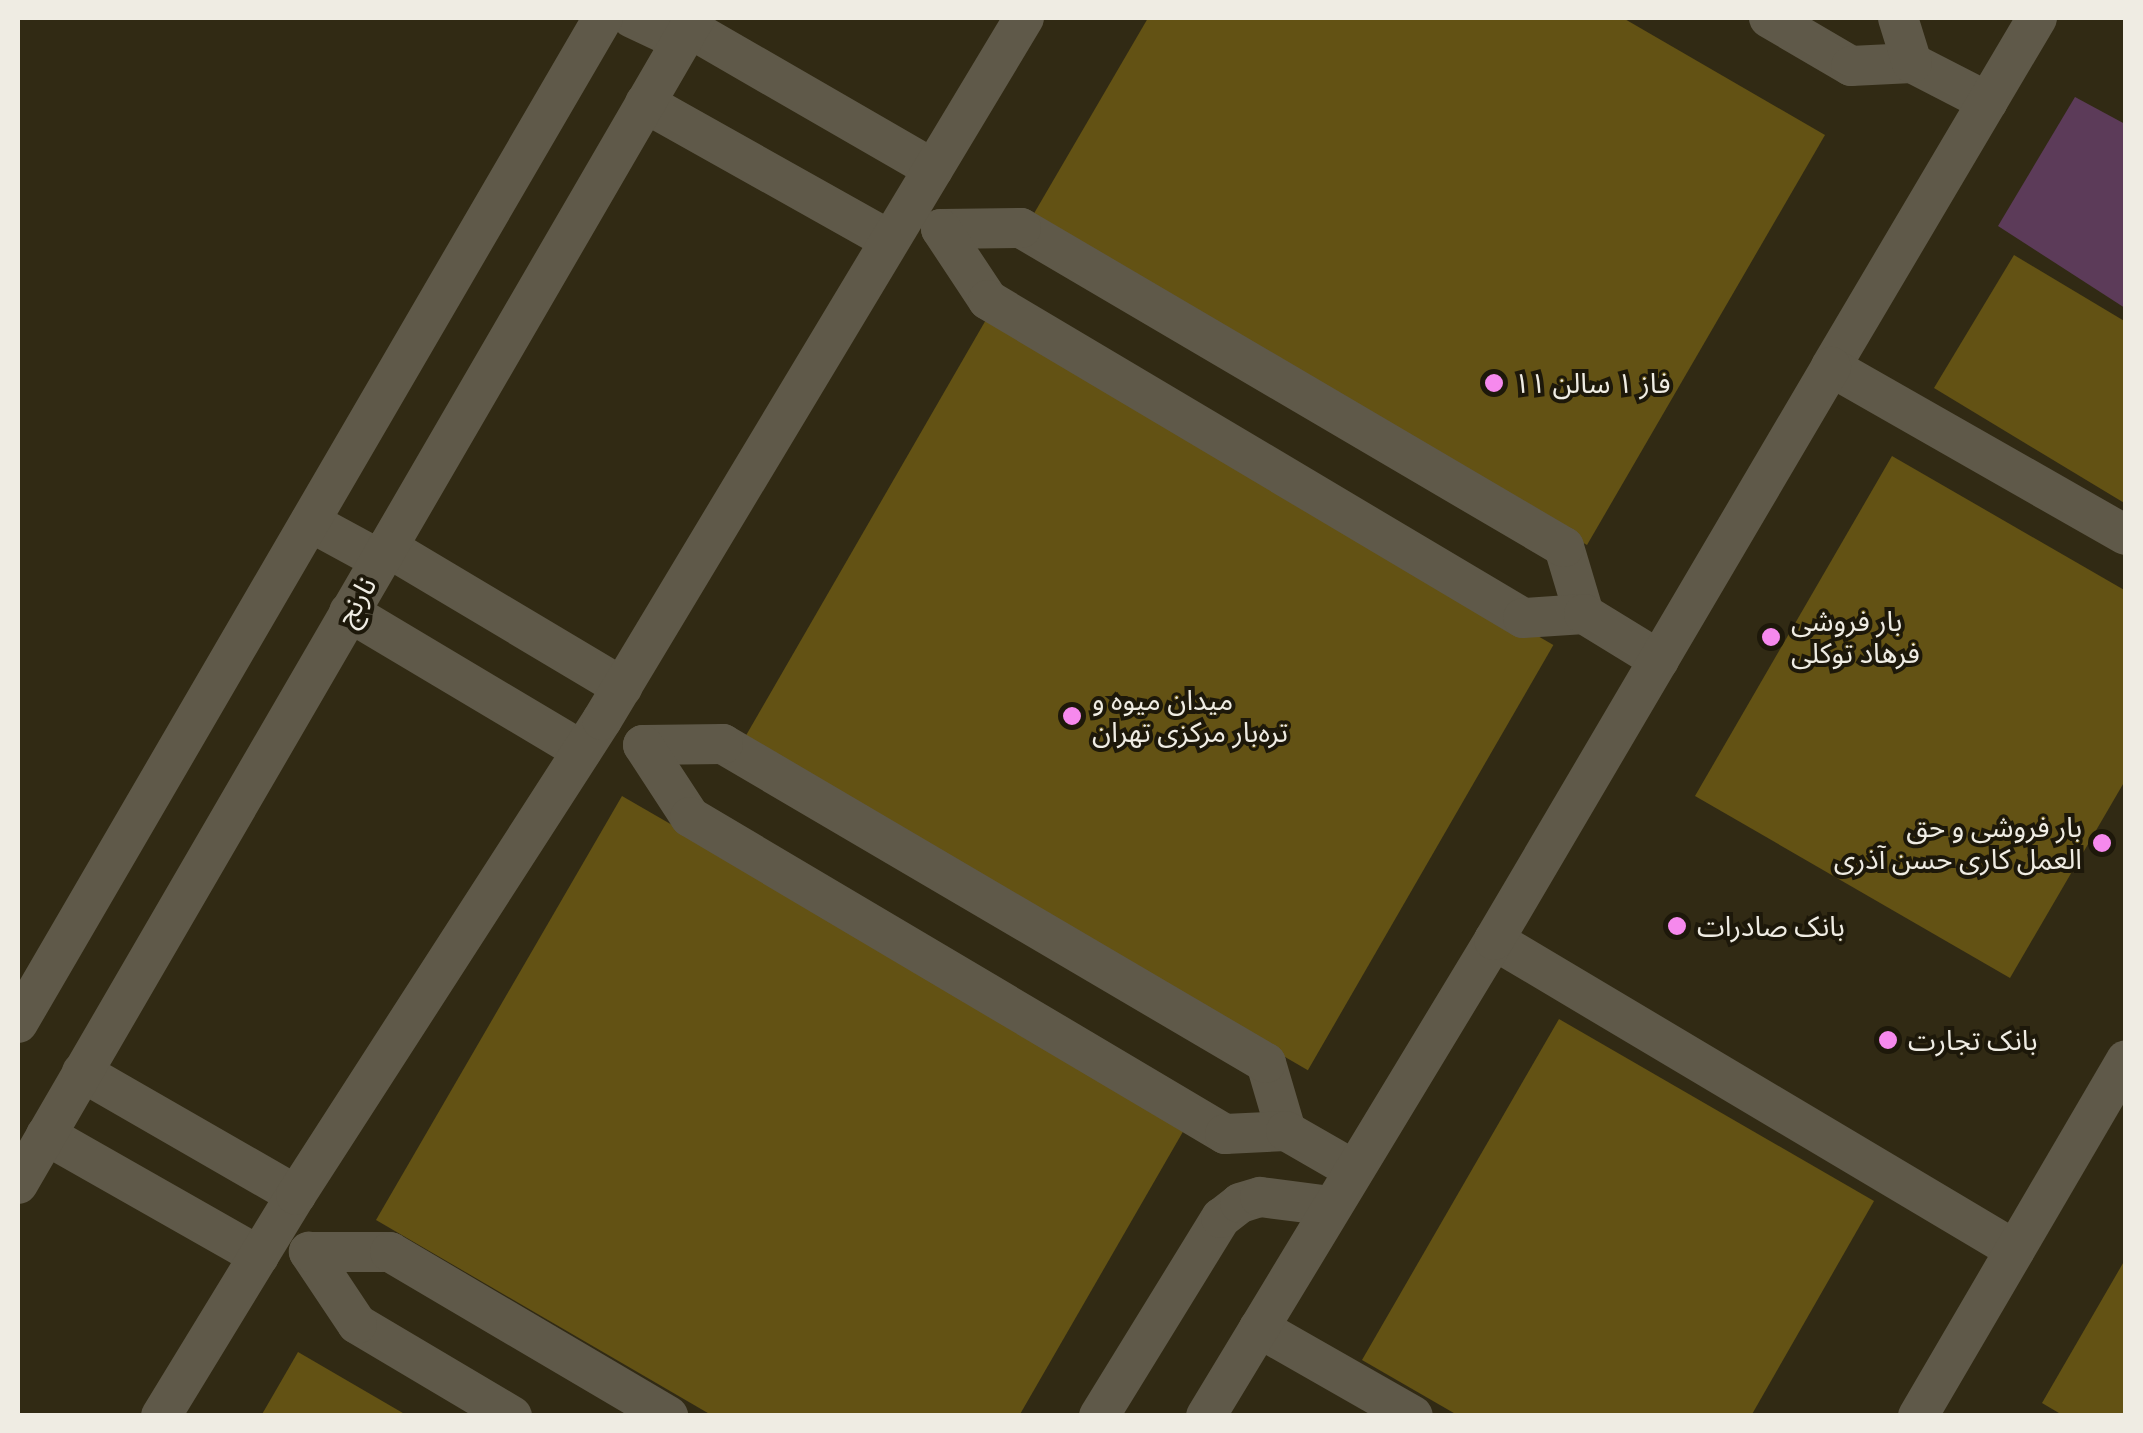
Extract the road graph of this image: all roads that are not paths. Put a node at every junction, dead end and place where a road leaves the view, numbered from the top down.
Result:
1 (604, 18) edge
2 (632, 18) edge
3 (1024, 18) edge
4 (1769, 18) edge
5 (1898, 18) edge
6 (2038, 18) edge
7 (688, 29) edge
8 (1912, 63) junction
9 (1988, 102) junction
10 (645, 103) junction
11 (932, 169) junction
12 (913, 226) junction
13 (1832, 367) junction
14 (310, 522) junction
15 (2126, 535) edge
16 (384, 554) junction
17 (349, 612) junction
18 (1584, 614) junction
19 (1659, 660) junction
20 (602, 719) junction
21 (643, 745) junction
22 (1494, 940) junction
23 (18, 1022) edge
24 (2126, 1060) edge
25 (82, 1072) junction
26 (1286, 1130) junction
27 (46, 1135) junction
28 (1352, 1170) junction
29 (18, 1184) edge
30 (1330, 1206) junction
31 (277, 1227) junction
32 (2014, 1250) junction
33 (309, 1252) junction
34 (1258, 1328) junction
35 (161, 1416) edge
36 (512, 1416) edge
37 (668, 1416) edge
38 (1099, 1416) edge
39 (1206, 1416) edge
40 (1413, 1416) edge
41 (1918, 1416) edge

1 - 14 lane
2 - 7 lane
3 - 11 lane
4 - 8 lane
5 - 8 lane
6 - 9 lane
7 - 10 lane, نارنج
7 - 11 lane
8 - 9 lane
9 - 13 lane
10 - 12 lane
10 - 16 lane, نارنج
11 - 12 lane
12 - 18 lane
12 - 18 lane
12 - 20 lane
13 - 15 lane
13 - 19 lane
14 - 16 lane
14 - 23 lane
16 - 17 lane, نارنج
16 - 20 lane
17 - 20 lane
17 - 25 lane, نارنج
18 - 19 lane
19 - 22 lane
20 - 21 lane
20 - 31 lane
21 - 26 lane
21 - 26 lane
22 - 28 lane
22 - 32 lane
24 - 32 lane
25 - 27 lane, نارنج
25 - 31 lane
26 - 28 lane
27 - 29 lane, نارنج
27 - 31 lane
28 - 30 lane
30 - 34 lane
30 - 38 lane
31 - 33 lane
31 - 35 lane
32 - 41 lane
33 - 36 lane
33 - 37 lane
34 - 39 lane
34 - 40 lane

